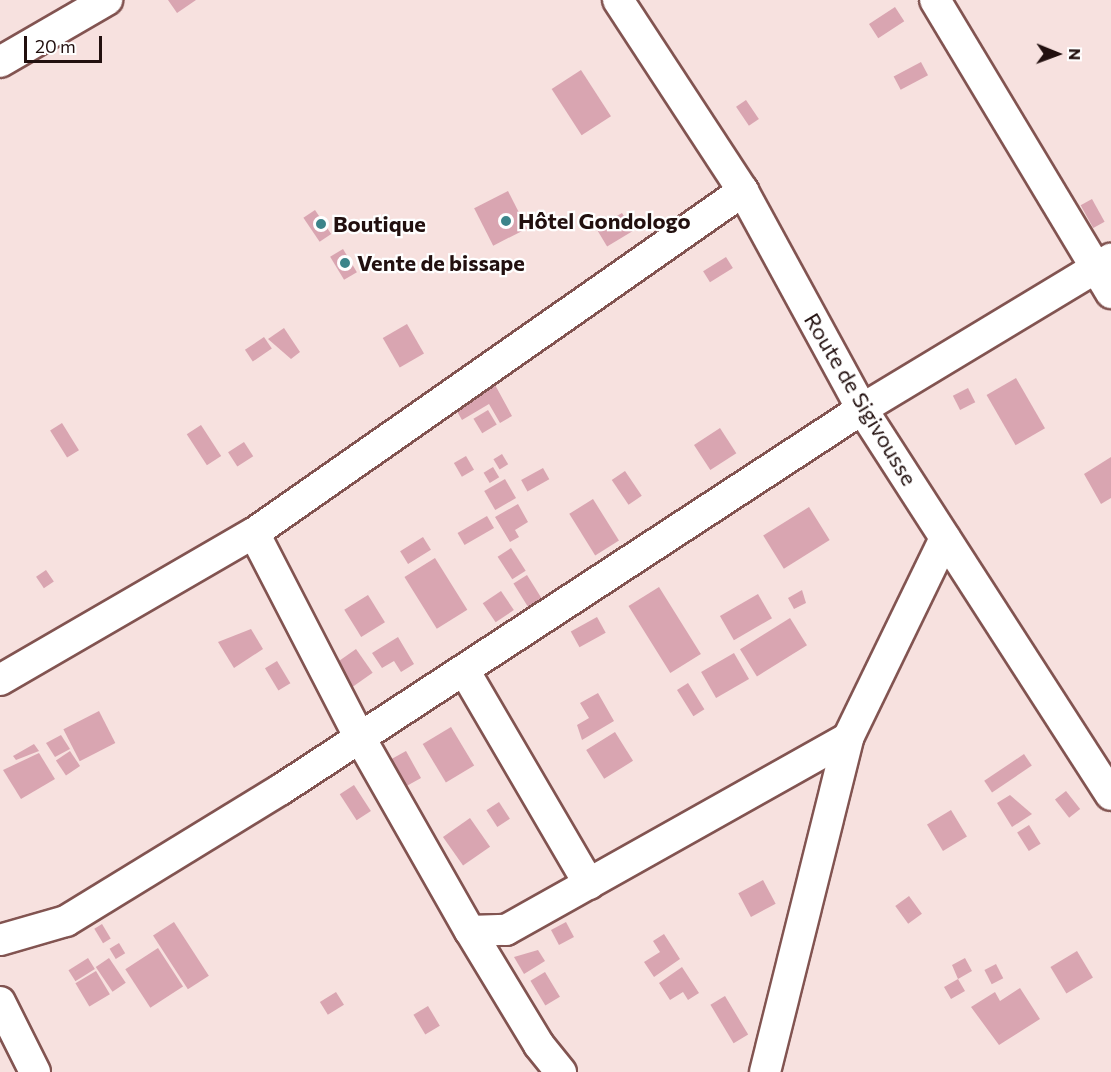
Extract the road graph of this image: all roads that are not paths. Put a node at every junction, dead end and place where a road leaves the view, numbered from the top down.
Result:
1 (107, 0) edge
2 (618, 0) edge
3 (935, 0) edge
4 (0, 62) edge
5 (743, 191) junction
6 (1103, 264) edge
7 (1111, 293) edge
8 (862, 409) junction
9 (254, 533) junction
10 (945, 538) junction
11 (464, 670) junction
12 (0, 680) edge
13 (359, 736) junction
14 (848, 738) junction
15 (1111, 795) edge
16 (589, 884) junction
17 (470, 931) junction
18 (0, 940) edge
19 (0, 1002) edge
20 (35, 1072) edge
21 (561, 1072) edge
22 (765, 1072) edge

1 - 4 street
2 - 5 street, Route de Sigivousse
3 - 6 street
5 - 8 street, Route de Sigivousse
5 - 9 street
6 - 7 street
6 - 8 street
8 - 10 street, Route de Sigivousse
8 - 11 street
9 - 12 street
9 - 13 street
10 - 14 street
10 - 15 street, Route de Sigivousse
11 - 13 street
11 - 16 street
13 - 17 street
13 - 18 street
14 - 16 street
14 - 22 street
16 - 17 street
17 - 21 street
19 - 20 street

